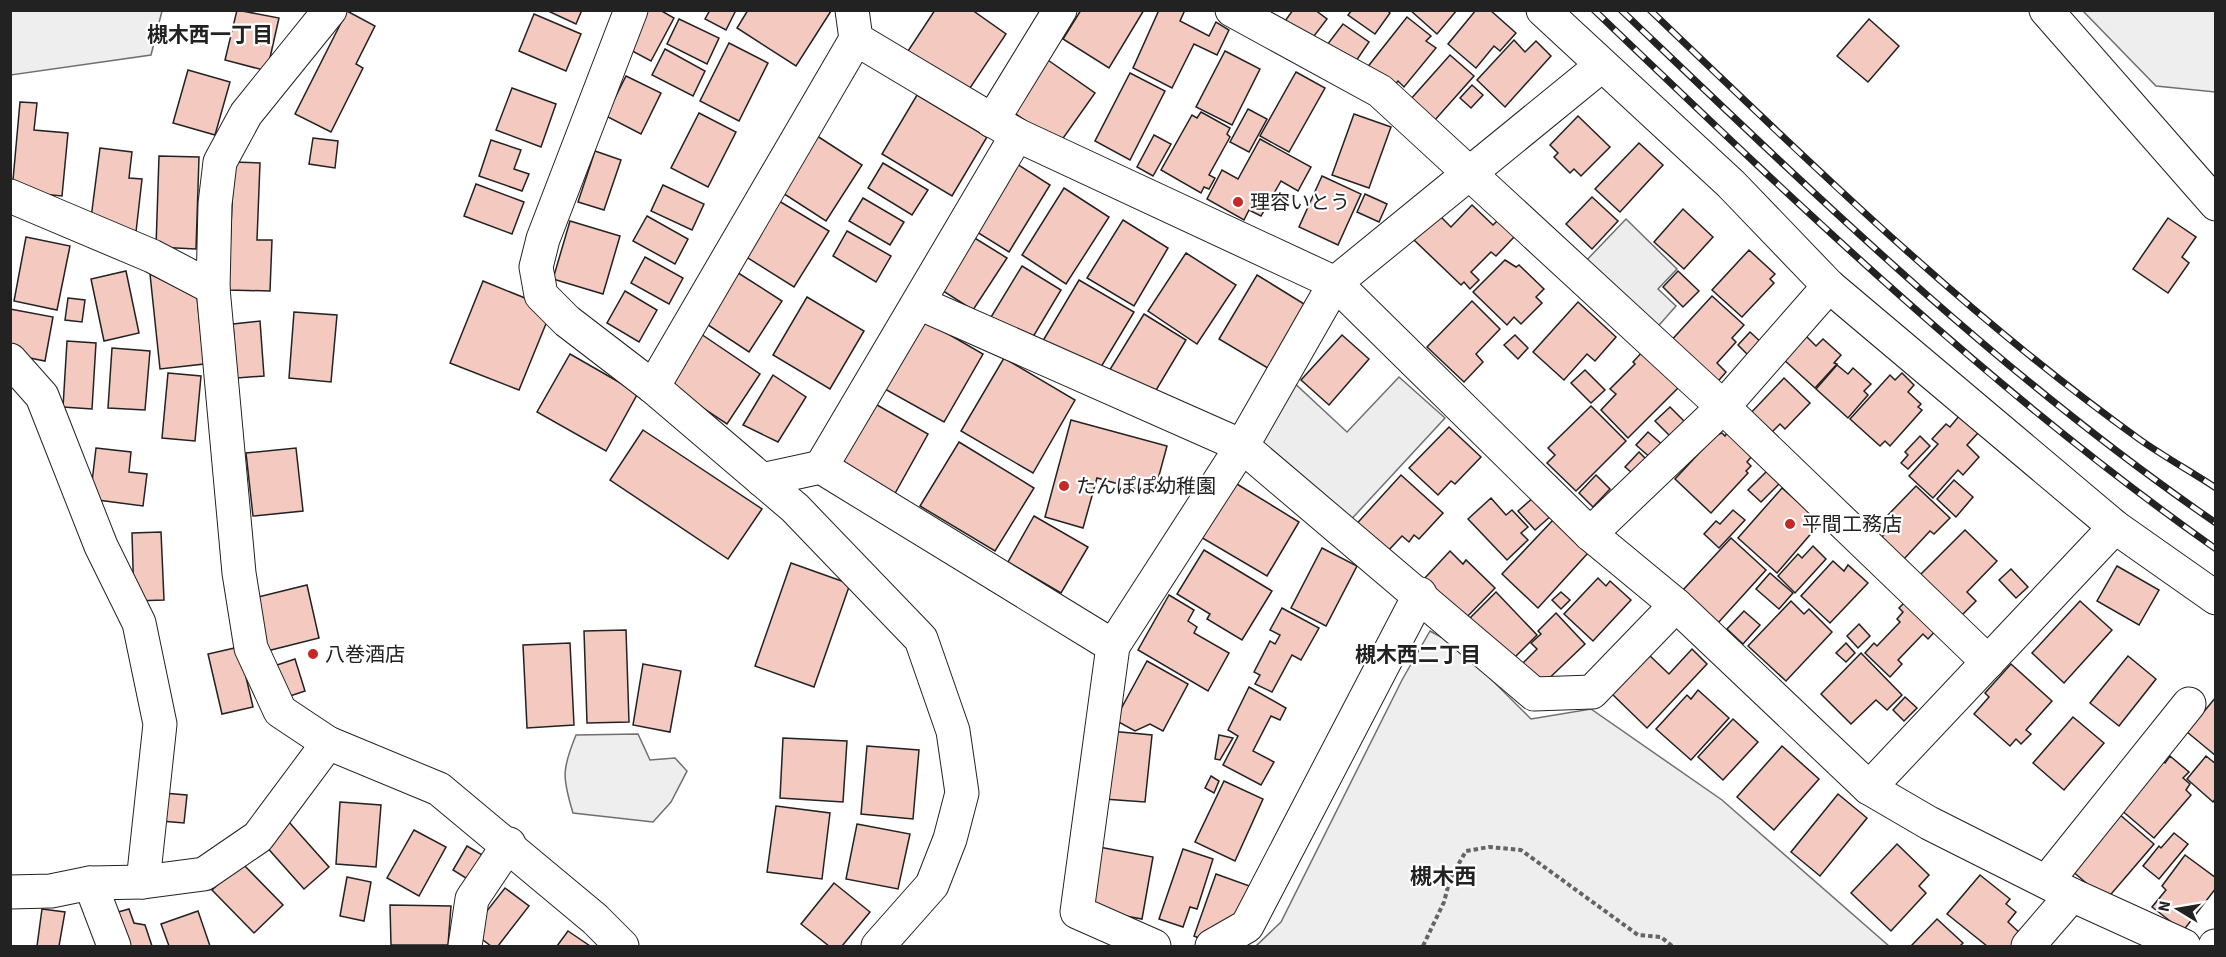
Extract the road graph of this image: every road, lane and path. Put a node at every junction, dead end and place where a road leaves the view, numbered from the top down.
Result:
1 (330, 10) edge
2 (631, 10) edge
3 (1060, 10) edge
4 (1232, 10) edge
5 (1543, 10) edge
6 (2046, 10) edge
7 (854, 25) edge
8 (1600, 66) junction
9 (1005, 128) junction
10 (1469, 171) junction
11 (10, 196) edge
12 (2216, 204) edge
13 (1335, 283) junction
14 (1829, 286) junction
15 (213, 288) junction
16 (919, 303) junction
17 (10, 360) edge
18 (653, 387) junction
19 (1723, 407) junction
20 (1242, 446) junction
21 (821, 467) junction
22 (762, 480) junction
23 (2115, 527) junction
24 (1590, 534) junction
25 (1420, 594) junction
26 (2216, 598) edge
27 (1676, 605) junction
28 (1113, 646) junction
29 (1988, 662) junction
30 (2189, 704) dead end
31 (328, 742) junction
32 (1869, 788) junction
33 (509, 844) junction
34 (143, 882) junction
35 (90, 883) junction
36 (2059, 888) junction
37 (10, 892) edge
38 (114, 946) edge
39 (465, 946) edge
40 (622, 946) edge
41 (878, 946) edge
42 (1154, 946) edge
43 (1212, 946) edge
44 (1423, 946) edge
45 (1672, 946) edge
46 (2028, 946) edge
47 (2184, 946) edge

1 - 15 street
2 - 18 street
3 - 9 street
4 - 10 street
5 - 8 street
6 - 12 street
7 - 9 street
7 - 18 street
8 - 10 street
8 - 14 street
9 - 13 street
9 - 16 street
10 - 13 street
10 - 19 street
11 - 15 street
13 - 20 street
13 - 24 street
14 - 19 street
14 - 23 street
15 - 31 street
16 - 20 street
16 - 21 street
17 - 34 street
18 - 22 street
19 - 24 street
19 - 29 street
20 - 25 street
20 - 28 street
21 - 22 street
21 - 28 street
22 - 41 street
23 - 26 street
23 - 29 street
24 - 27 street
25 - 27 street
25 - 43 street
27 - 32 street
28 - 42 street
29 - 32 street
30 - 36 street
31 - 33 street
31 - 34 street
32 - 36 street
33 - 39 street
33 - 40 street
34 - 35 street
35 - 37 street
35 - 38 street
36 - 46 street
36 - 47 street
44 - 45 path

